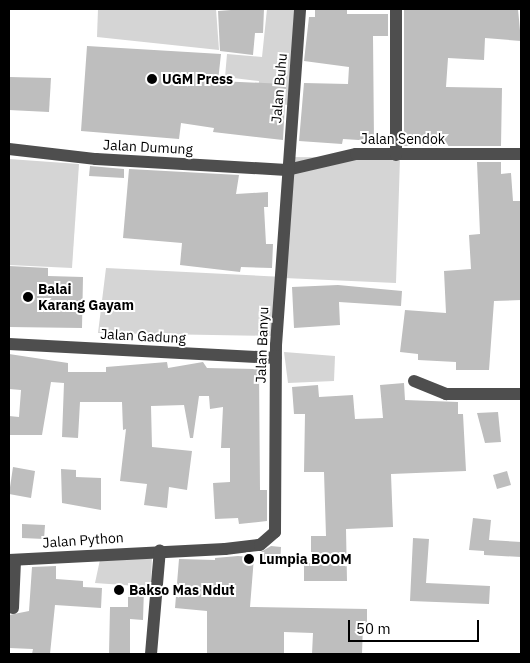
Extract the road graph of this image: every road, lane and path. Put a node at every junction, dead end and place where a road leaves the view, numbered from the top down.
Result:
1 (300, 9) edge
2 (396, 9) edge
3 (9, 149) edge
4 (521, 154) edge
5 (396, 155) junction
6 (287, 170) junction
7 (9, 344) edge
8 (276, 358) junction
9 (414, 381) dead end
10 (521, 394) edge
11 (276, 522) joint
12 (160, 550) junction
13 (12, 560) edge
14 (13, 608) dead end
15 (151, 654) edge

1 - 6 street, Jalan Buhu
2 - 5 street
3 - 6 street, Jalan Dumung
4 - 5 street, Jalan Sendok
5 - 6 street, Jalan Sendok
6 - 8 street, Jalan Banyu
7 - 8 street, Jalan Gadung
8 - 11 street, Jalan Banyu
9 - 10 street
11 - 12 street, Jalan Python
12 - 13 street, Jalan Python
12 - 15 street
13 - 14 street

